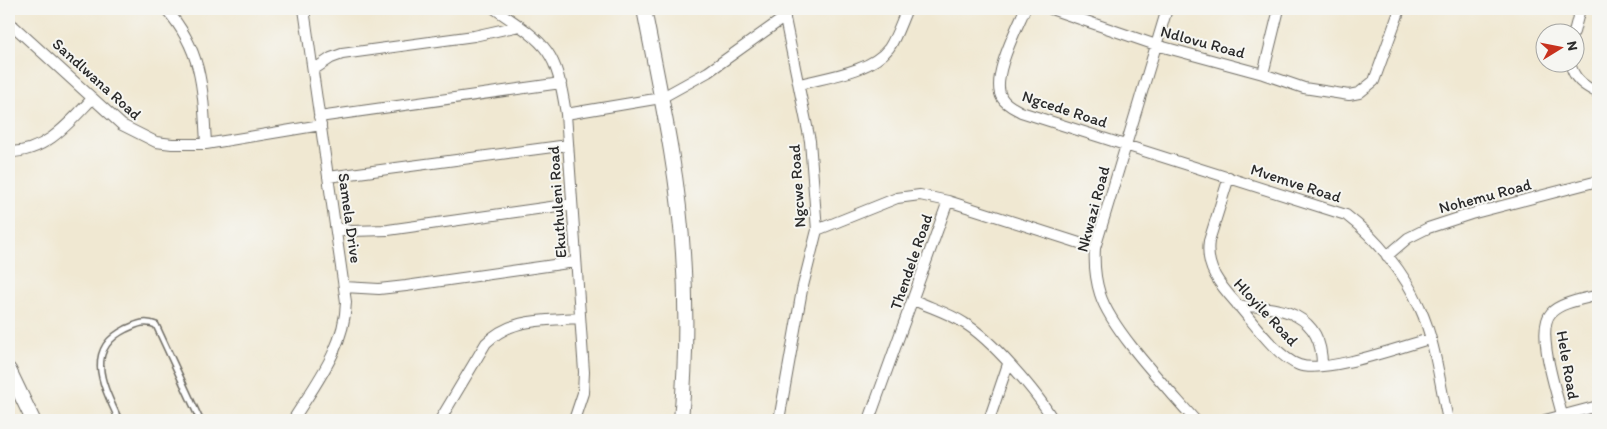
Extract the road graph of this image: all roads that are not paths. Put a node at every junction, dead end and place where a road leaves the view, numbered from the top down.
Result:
1 (166, 9) edge
2 (304, 9) edge
3 (497, 9) edge
4 (644, 9) edge
5 (906, 9) edge
6 (1025, 9) edge
7 (1052, 9) edge
8 (1167, 9) edge
9 (1279, 9) edge
10 (1400, 9) edge
11 (1580, 9) edge
12 (784, 13) edge
13 (9, 22) edge
14 (1577, 22) edge
15 (520, 26) junction
16 (1156, 46) junction
17 (313, 70) junction
18 (1573, 72) edge
19 (1263, 74) junction
20 (561, 83) junction
21 (800, 84) junction
22 (1598, 93) edge
23 (661, 98) junction
24 (92, 99) junction
25 (566, 114) junction
26 (320, 121) junction
27 (206, 144) junction
28 (568, 145) junction
29 (1127, 145) junction
30 (9, 152) edge
31 (328, 177) junction
32 (1229, 178) junction
33 (1598, 181) edge
34 (948, 202) junction
35 (572, 204) junction
36 (336, 228) junction
37 (817, 230) junction
38 (1095, 248) junction
39 (1387, 256) junction
40 (576, 262) junction
41 (344, 287) junction
42 (1598, 295) edge
43 (914, 300) junction
44 (1238, 306) junction
45 (579, 318) junction
46 (1429, 339) junction
47 (1008, 364) junction
48 (1322, 365) junction
49 (9, 370) edge
50 (1598, 406) edge
51 (1562, 415) junction
52 (33, 420) edge
53 (119, 420) edge
54 (200, 420) edge
55 (293, 420) edge
56 (440, 420) edge
57 (574, 420) edge
58 (681, 420) edge
59 (779, 420) edge
60 (869, 420) edge
61 (989, 420) edge
62 (1053, 420) edge
63 (1195, 420) edge
64 (1448, 420) edge
65 (1545, 420) edge

1 - 27 street
2 - 17 street, Samela Drive
3 - 15 street, Ekuthuleni Road
4 - 23 street
5 - 21 street
6 - 29 street, Ngcede Road
7 - 16 street, Ndlovu Road
8 - 16 street, Nkwazi Road
9 - 19 street, Ndlovu Road
10 - 19 street, Ndlovu Road
11 - 14 street
12 - 21 street, Ngcwe Road
12 - 23 street
13 - 24 street, Sandlwana Road
15 - 17 street
15 - 20 street, Ekuthuleni Road
16 - 19 street, Ndlovu Road
16 - 29 street, Nkwazi Road
17 - 26 street, Samela Drive
18 - 22 street
20 - 25 street, Ekuthuleni Road
20 - 26 street, Sandlwana Road
21 - 37 street, Ngcwe Road
23 - 25 street
23 - 58 street
24 - 27 street, Sandlwana Road
24 - 30 street
25 - 28 street, Ekuthuleni Road
26 - 27 street, Sandlwana Road
26 - 31 street, Samela Drive
28 - 31 street
28 - 35 street, Ekuthuleni Road
29 - 32 street, Mvemve Road
29 - 38 street, Nkwazi Road
31 - 36 street, Samela Drive
32 - 39 street, Mvemve Road
32 - 44 street, Hloyile Road
33 - 39 street, Nohemu Road
34 - 37 street
34 - 38 street, Thendele Road
34 - 43 street, Thendele Road
35 - 36 street
35 - 40 street, Ekuthuleni Road
36 - 41 street, Samela Drive
37 - 59 street, Ngcwe Road
38 - 63 street, Nkwazi Road
39 - 46 street, Mvemve Road
40 - 41 street
40 - 45 street, Ekuthuleni Road
41 - 55 street, Samela Drive
42 - 51 street, Hele Road
43 - 47 street
43 - 60 street, Thendele Road
44 - 48 street, Hloyile Road
44 - 48 street
45 - 56 street
45 - 57 street, Ekuthuleni Road
46 - 48 street, Hloyile Road
46 - 64 street, Mvemve Road
47 - 61 street
47 - 62 street
49 - 52 street
50 - 51 street
51 - 65 street
53 - 54 lane

